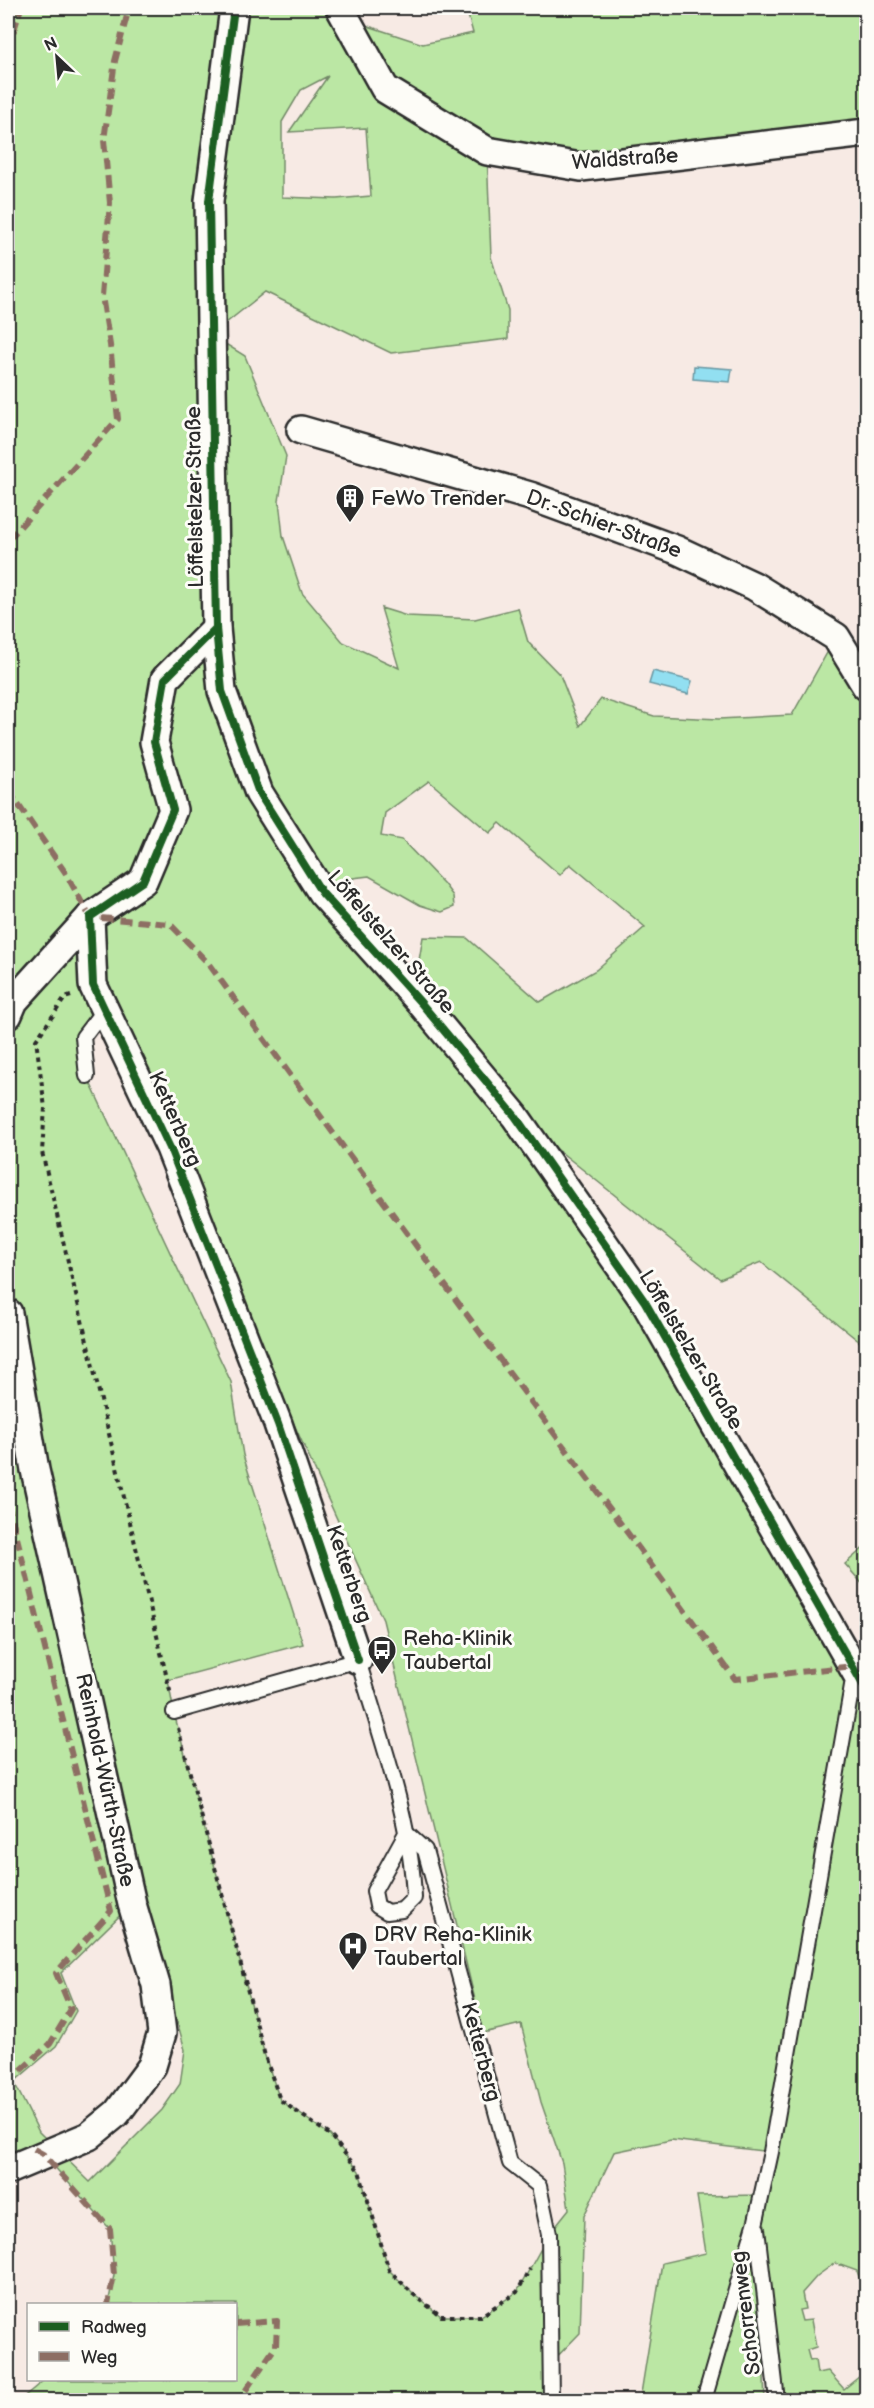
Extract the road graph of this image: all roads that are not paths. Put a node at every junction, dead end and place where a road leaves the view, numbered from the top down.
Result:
1 (234, 8) edge
2 (340, 8) edge
3 (867, 132) edge
4 (301, 430) dead end
5 (216, 628) junction
6 (867, 686) edge
7 (90, 917) junction
8 (105, 1008) junction
9 (8, 1015) edge
10 (87, 1076) dead end
11 (8, 1313) edge
12 (358, 1660) junction
13 (861, 1680) edge
14 (174, 1713) dead end
15 (406, 1833) junction
16 (8, 2170) edge
17 (756, 2221) junction
18 (551, 2400) edge
19 (704, 2400) edge
20 (777, 2400) edge

1 - 5 street, Löffelstelzer Straße
2 - 3 street, Waldstraße
4 - 6 street, Dr.-Schier-Straße
5 - 7 street
5 - 13 street, Löffelstelzer Straße
7 - 8 street, Ketterberg
7 - 9 street
8 - 10 lane
8 - 12 street, Ketterberg
11 - 16 street, Reinhold-Würth-Straße
12 - 14 lane
12 - 15 lane, Ketterberg
13 - 17 lane
15 - 15 lane
15 - 18 lane, Ketterberg
17 - 19 lane
17 - 20 lane, Schorrenweg

